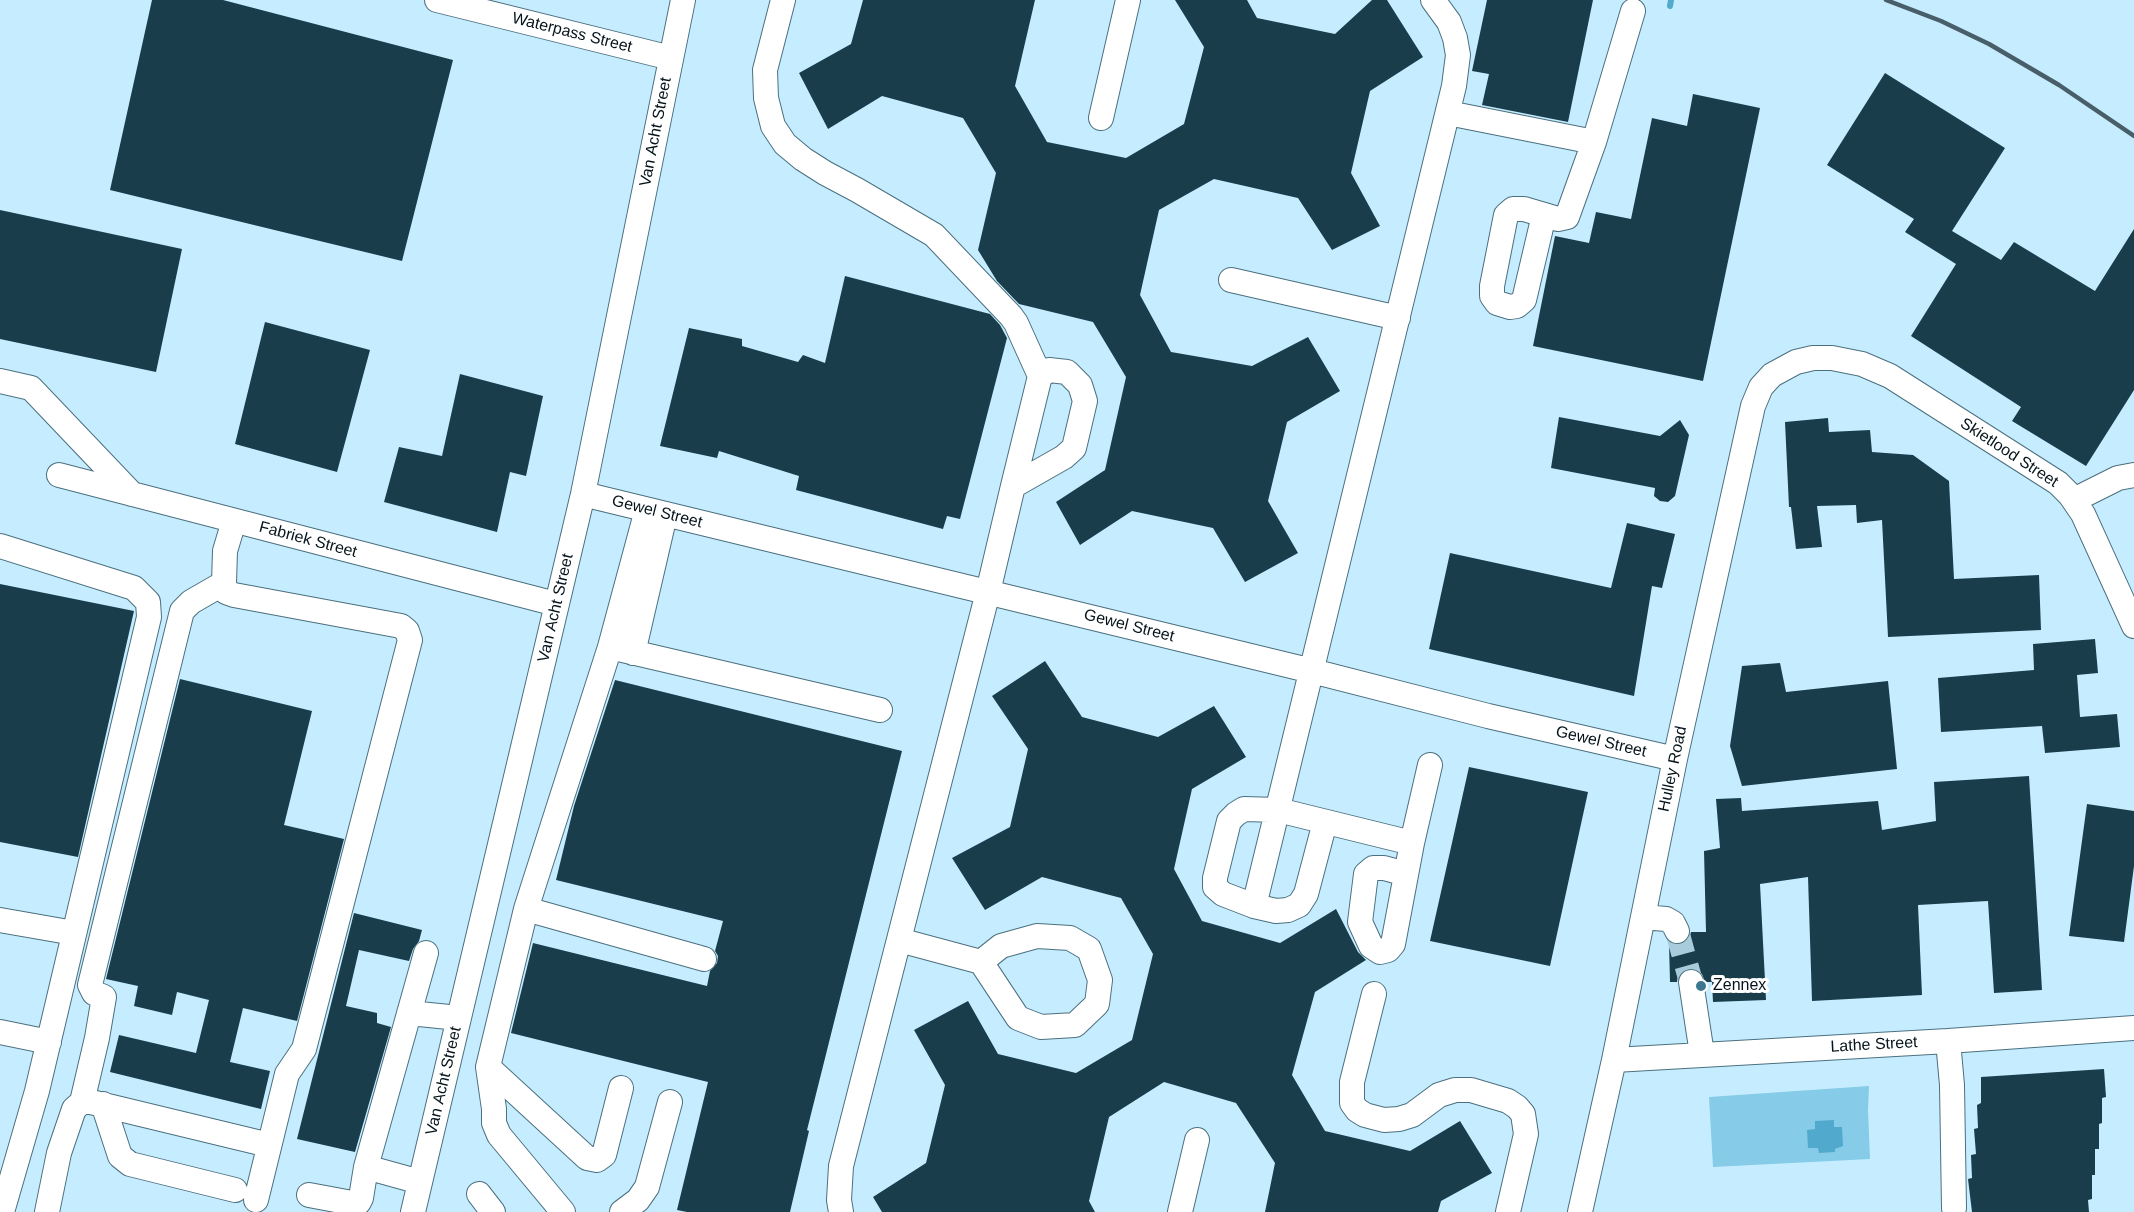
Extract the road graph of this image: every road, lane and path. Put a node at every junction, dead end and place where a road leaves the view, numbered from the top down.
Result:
1 (437, 0) edge
2 (683, 0) edge
3 (783, 0) edge
4 (1128, 0) edge
5 (1433, 0) edge
6 (466, 3) edge
7 (1633, 11) dead end
8 (671, 58) junction
9 (1448, 113) junction
10 (1101, 118) dead end
11 (1593, 141) junction
12 (1544, 215) dead end
13 (1231, 280) dead end
14 (1398, 318) junction
15 (1813, 358) joint
16 (1040, 376) junction
17 (0, 381) edge
18 (59, 475) dead end
19 (2134, 476) edge
20 (1013, 486) junction
21 (132, 494) junction
22 (583, 494) junction
23 (2079, 507) junction
24 (656, 512) junction
25 (234, 521) junction
26 (0, 546) edge
27 (224, 583) junction
28 (988, 592) junction
29 (556, 604) junction
30 (2134, 626) edge
31 (622, 650) junction
32 (1312, 671) junction
33 (880, 710) dead end
34 (1675, 759) junction
35 (1430, 765) dead end
36 (1278, 810) junction
37 (1325, 822) junction
38 (1412, 843) junction
39 (1406, 874) dead end
40 (1254, 906) junction
41 (526, 909) junction
42 (1643, 917) junction
43 (0, 920) edge
44 (1677, 932) tunnel mouth
45 (74, 933) junction
46 (899, 940) junction
47 (426, 953) dead end
48 (704, 959) dead end
49 (981, 962) junction
50 (1691, 982) tunnel mouth
51 (1374, 994) dead end
52 (410, 1013) junction
53 (459, 1018) junction
54 (2134, 1029) edge
55 (0, 1032) edge
56 (1948, 1041) junction
57 (49, 1042) junction
58 (1702, 1054) junction
59 (1614, 1060) junction
60 (488, 1067) junction
61 (621, 1088) dead end
62 (670, 1102) dead end
63 (92, 1103) junction
64 (1197, 1140) dead end
65 (269, 1145) junction
66 (366, 1167) junction
67 (420, 1182) junction
68 (309, 1195) dead end
69 (1954, 1208) dead end
70 (2, 1212) edge
71 (47, 1212) edge
72 (413, 1212) edge
73 (564, 1212) edge
74 (622, 1212) edge
75 (841, 1212) edge
76 (1180, 1212) edge
77 (1508, 1212) edge
78 (1580, 1212) edge

1 - 6 street, Waterpass Street
2 - 8 street, Van Acht Street
3 - 16 street
4 - 10 street
5 - 9 street
6 - 8 street, Waterpass Street
7 - 11 street
8 - 22 street, Van Acht Street
9 - 11 street
9 - 14 street
11 - 12 street
13 - 14 street
14 - 32 street
15 - 23 street, Skietlood Street
15 - 34 street, Hulley Road
16 - 20 street
16 - 20 street
17 - 21 street
18 - 21 street, Fabriek Street
19 - 23 street
20 - 28 street
21 - 25 street, Fabriek Street
22 - 24 street, Gewel Street
22 - 29 street, Van Acht Street
23 - 30 street, Skietlood Street
24 - 28 street, Gewel Street
24 - 31 street
25 - 27 street
25 - 29 street, Fabriek Street
26 - 45 street
27 - 63 street
27 - 65 street
28 - 32 street, Gewel Street
28 - 46 street
29 - 53 street, Van Acht Street
31 - 33 street
31 - 41 street
32 - 34 street, Gewel Street
32 - 36 street
34 - 42 street, Hulley Road
35 - 38 street
36 - 37 street
36 - 40 street
36 - 40 street
37 - 38 street
37 - 40 street
38 - 39 street
41 - 48 street
41 - 60 street
42 - 44 street
42 - 59 street, Hulley Road
43 - 45 street
45 - 57 street
46 - 49 street
46 - 75 street
47 - 52 street
49 - 49 street
50 - 58 street
51 - 77 street
52 - 53 street
52 - 66 street
53 - 67 street, Van Acht Street
54 - 56 street, Lathe Street
55 - 57 street
56 - 58 street, Lathe Street
56 - 69 street
57 - 70 street
58 - 59 street, Lathe Street
59 - 78 street, Hulley Road
60 - 61 street
60 - 73 street
62 - 74 street
63 - 65 street
63 - 65 street
63 - 71 street
64 - 76 street
66 - 67 street
66 - 68 street
67 - 72 street, Van Acht Street

